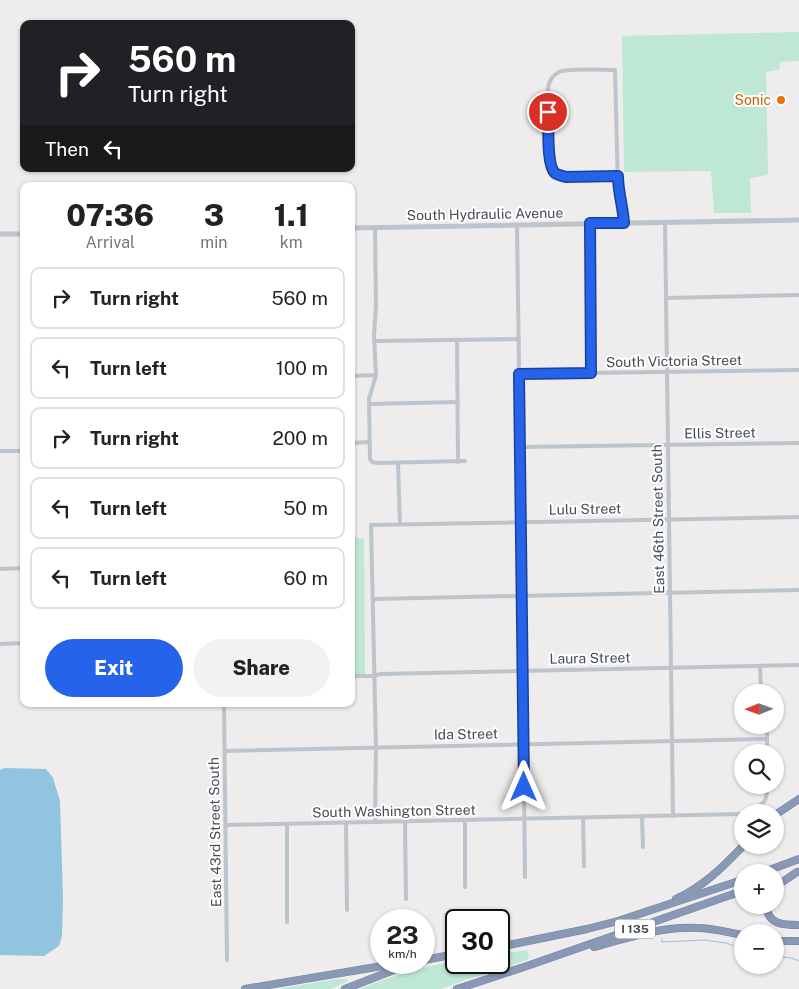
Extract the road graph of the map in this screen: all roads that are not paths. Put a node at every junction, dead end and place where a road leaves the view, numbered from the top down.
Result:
1 (618, 176) junction
2 (799, 220) edge
3 (665, 222) junction
4 (590, 223) junction
5 (624, 223) junction
6 (517, 225) junction
7 (355, 228) edge
8 (375, 228) junction
9 (0, 234) edge
10 (20, 234) edge
11 (799, 296) edge
12 (666, 298) junction
13 (519, 339) junction
14 (457, 340) junction
15 (374, 341) junction
16 (799, 370) edge
17 (667, 372) junction
18 (591, 373) junction
19 (519, 374) junction
20 (376, 375) junction
21 (355, 376) edge
22 (458, 402) junction
23 (369, 404) junction
24 (369, 442) junction
25 (355, 443) edge
26 (799, 443) edge
27 (668, 445) junction
28 (520, 446) junction
29 (0, 451) edge
30 (20, 451) edge
31 (465, 461) dead end
32 (458, 462) junction
33 (398, 463) junction
34 (799, 517) edge
35 (670, 519) junction
36 (522, 522) junction
37 (400, 524) junction
38 (20, 568) edge
39 (0, 569) edge
40 (799, 590) edge
41 (671, 594) junction
42 (522, 596) junction
43 (372, 599) junction
44 (20, 643) edge
45 (0, 644) edge
46 (799, 665) edge
47 (760, 666) junction
48 (672, 668) junction
49 (523, 670) junction
50 (375, 675) junction
51 (355, 676) edge
52 (761, 684) edge
53 (224, 707) edge
54 (767, 734) edge
55 (767, 739) junction
56 (672, 741) junction
57 (524, 744) junction
58 (767, 744) edge
59 (376, 748) junction
60 (225, 751) junction
61 (768, 794) edge
62 (799, 799) edge
63 (761, 804) edge
64 (784, 810) edge
65 (734, 814) edge
66 (673, 816) junction
67 (642, 817) junction
68 (583, 818) junction
69 (524, 819) junction
70 (465, 820) junction
71 (375, 822) junction
72 (405, 822) junction
73 (346, 823) junction
74 (287, 824) junction
75 (226, 825) junction
76 (643, 847) dead end
77 (735, 854) edge
78 (799, 859) edge
79 (784, 865) edge
80 (584, 866) dead end
81 (798, 872) edge
82 (524, 877) dead end
83 (784, 877) edge
84 (784, 881) edge
85 (734, 883) edge
86 (465, 887) dead end
87 (734, 894) edge
88 (406, 899) dead end
89 (347, 910) dead end
90 (644, 913) junction
91 (768, 914) edge
92 (287, 922) dead end
93 (799, 925) edge
94 (734, 933) edge
95 (784, 941) edge
96 (799, 941) edge
97 (510, 945) edge
98 (227, 960) dead end
99 (527, 966) junction
100 (370, 968) edge
101 (383, 974) edge
102 (482, 982) junction
103 (245, 989) edge
104 (345, 989) edge
105 (457, 989) edge
106 (464, 989) edge

1 - 1 street
1 - 5 street
2 - 3 street, South Hydraulic Avenue
3 - 5 street, South Hydraulic Avenue
3 - 12 street, East 46th Street South
4 - 5 street, South Hydraulic Avenue
4 - 6 street, South Hydraulic Avenue
4 - 18 street
6 - 8 street, South Hydraulic Avenue
6 - 13 street
7 - 8 street, South Hydraulic Avenue
8 - 15 street
9 - 10 street
11 - 12 street
12 - 17 street, East 46th Street South
13 - 14 street
13 - 19 street
14 - 15 street
14 - 22 street
15 - 20 street
16 - 17 street, South Victoria Street
17 - 18 street, South Victoria Street
17 - 27 street, East 46th Street South
18 - 19 street, South Victoria Street
19 - 28 street
20 - 21 street
20 - 23 street
22 - 23 street
22 - 32 street
23 - 24 street
24 - 25 street
24 - 33 street
26 - 27 street, Ellis Street
27 - 28 street, Ellis Street
27 - 35 street, East 46th Street South
28 - 36 street
29 - 30 street
31 - 32 street
32 - 33 street
33 - 37 street
34 - 35 street, Lulu Street
35 - 36 street, Lulu Street
35 - 41 street, East 46th Street South
36 - 37 street, Lulu Street
36 - 42 street
37 - 43 street, Lulu Street
38 - 39 street
40 - 41 street
41 - 42 street
41 - 48 street, East 46th Street South
42 - 43 street
42 - 49 street
43 - 50 street
44 - 45 street
46 - 47 street, Laura Street
47 - 48 street, Laura Street
47 - 52 street
48 - 49 street, Laura Street
48 - 56 street, East 46th Street South
49 - 50 street, Laura Street
49 - 57 street
50 - 51 street, Laura Street
50 - 59 street
53 - 60 street, East 43rd Street South
54 - 55 street
55 - 56 street, Ida Street
55 - 58 street
56 - 57 street, Ida Street
56 - 66 street, East 46th Street South
57 - 59 street, Ida Street
57 - 69 street
59 - 60 street, Ida Street
59 - 71 street
60 - 75 street, East 43rd Street South
61 - 63 street
62 - 64 highway
65 - 66 street, South Washington Street
66 - 67 street, South Washington Street
67 - 68 street, South Washington Street
67 - 76 street
68 - 69 street, South Washington Street
68 - 80 street
69 - 70 street, South Washington Street
69 - 82 street
70 - 72 street, South Washington Street
70 - 86 street
71 - 72 street, South Washington Street
71 - 73 street, South Washington Street
72 - 88 street
73 - 74 street, South Washington Street
73 - 89 street
74 - 75 street, South Washington Street
74 - 92 street
75 - 98 street, East 43rd Street South
77 - 90 highway
78 - 79 highway
81 - 83 highway
81 - 84 highway
85 - 90 highway, I 135
87 - 99 highway, I 135
90 - 97 highway, I 135
91 - 93 highway
94 - 99 highway
95 - 96 highway
99 - 102 highway, I 135
100 - 103 highway
101 - 104 highway
102 - 105 highway, I 135
102 - 106 highway

